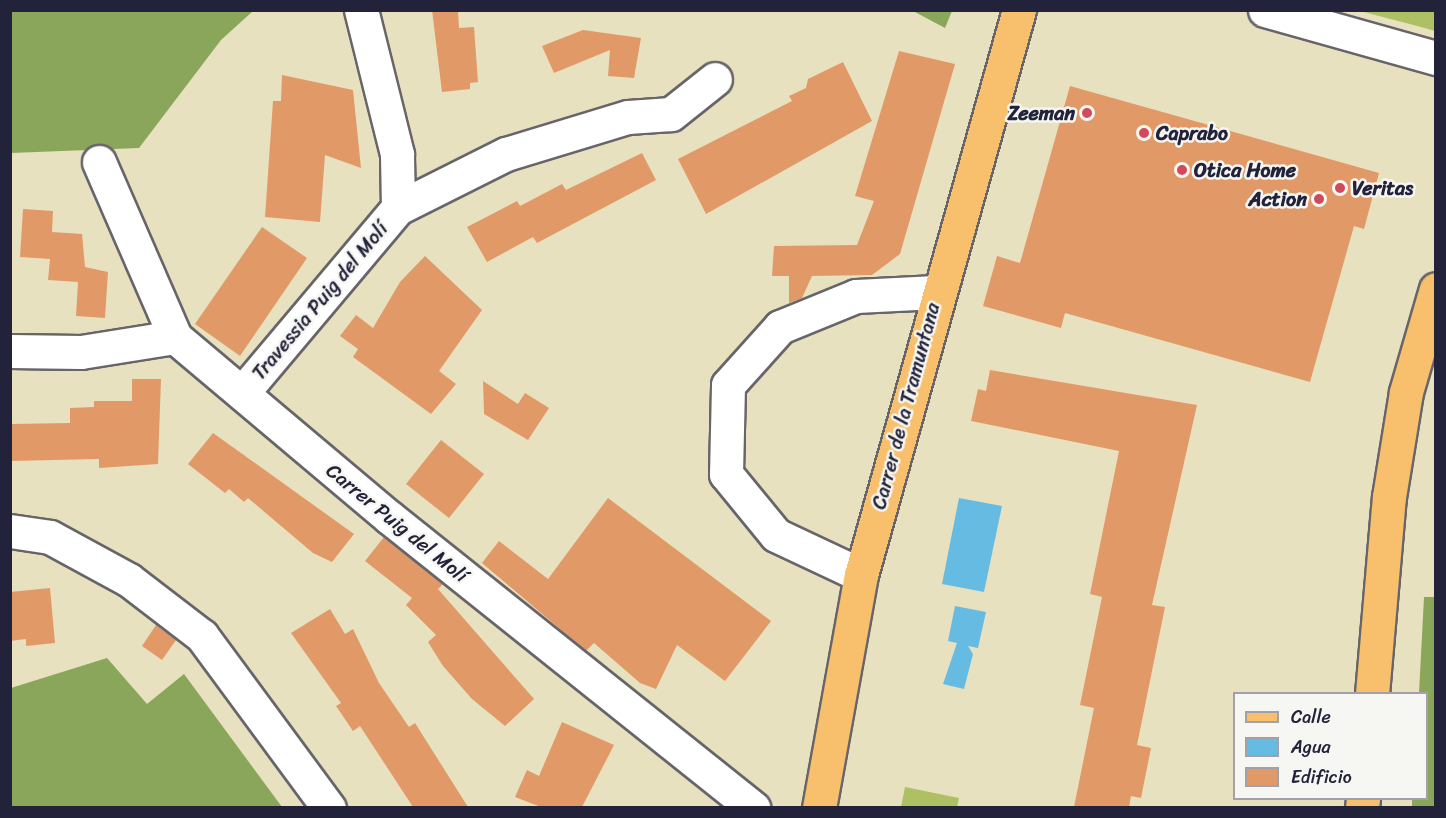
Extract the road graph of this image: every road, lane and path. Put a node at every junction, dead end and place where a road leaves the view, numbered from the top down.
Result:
1 (361, 10) edge
2 (1019, 10) edge
3 (1264, 10) edge
4 (1436, 58) edge
5 (715, 79) dead end
6 (99, 162) dead end
7 (398, 208) junction
8 (1436, 289) edge
9 (936, 292) junction
10 (175, 337) junction
11 (10, 351) edge
12 (242, 393) junction
13 (10, 531) edge
14 (861, 575) junction
15 (1372, 692) edge
16 (329, 807) edge
17 (753, 807) edge
18 (819, 807) edge

1 - 7 street, Travessia Puig del Molí
2 - 9 main road, Carrer de la Tramuntana
3 - 4 street
5 - 7 street, Travessia Puig del Molí
6 - 10 street
7 - 12 street, Travessia Puig del Molí
8 - 15 main road
9 - 14 main road, Carrer de la Tramuntana
9 - 14 street
10 - 11 street
10 - 12 street, Carrer Puig del Molí
12 - 17 street, Carrer Puig del Molí
13 - 16 street
14 - 18 main road, Carrer de la Tramuntana

